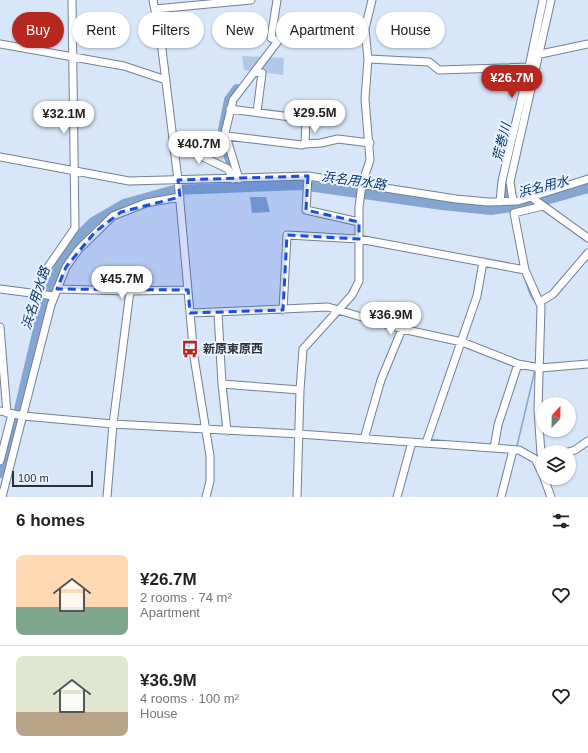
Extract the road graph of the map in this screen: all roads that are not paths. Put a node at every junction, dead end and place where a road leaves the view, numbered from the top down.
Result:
1 (72, 0) edge
2 (153, 0) edge
3 (251, 0) edge
4 (277, 0) edge
5 (372, 0) edge
6 (543, 0) edge
7 (551, 0) edge
8 (224, 1) edge
9 (154, 9) junction
10 (0, 44) edge
11 (588, 44) edge
12 (535, 54) junction
13 (75, 58) junction
14 (368, 59) junction
15 (529, 67) junction
16 (255, 72) junction
17 (166, 80) junction
18 (230, 109) junction
19 (257, 112) junction
20 (227, 136) junction
21 (174, 143) junction
22 (370, 143) junction
23 (305, 144) junction
24 (0, 157) edge
25 (76, 172) junction
26 (236, 179) junction
27 (308, 179) junction
28 (588, 179) edge
29 (179, 182) junction
30 (362, 185) junction
31 (180, 197) junction
32 (531, 197) junction
33 (513, 201) junction
34 (500, 202) junction
35 (543, 206) junction
36 (360, 222) junction
37 (588, 238) edge
38 (359, 239) junction
39 (588, 253) edge
40 (483, 262) junction
41 (48, 267) dead end
42 (525, 270) junction
43 (0, 289) edge
44 (57, 289) junction
45 (188, 290) junction
46 (130, 291) junction
47 (52, 296) junction
48 (540, 302) junction
49 (283, 310) junction
50 (340, 310) junction
51 (190, 313) junction
52 (218, 313) junction
53 (0, 328) edge
54 (402, 329) junction
55 (462, 342) junction
56 (518, 364) junction
57 (588, 364) edge
58 (540, 368) junction
59 (222, 384) junction
60 (300, 390) junction
61 (13, 414) edge
62 (113, 424) junction
63 (206, 429) junction
64 (227, 431) junction
65 (299, 434) junction
66 (364, 439) junction
67 (588, 441) edge
68 (412, 442) junction
69 (426, 443) junction
70 (541, 445) edge
71 (494, 448) junction
72 (576, 449) edge
73 (513, 450) junction
74 (535, 459) edge
75 (0, 461) edge
76 (547, 485) edge
77 (5, 496) edge
78 (107, 497) edge
79 (206, 497) edge
80 (297, 497) edge
81 (397, 497) edge
82 (501, 497) edge
83 (551, 497) edge

1 - 13 street
2 - 9 street
3 - 8 street
4 - 16 street
5 - 14 street
6 - 12 street
7 - 12 street
8 - 9 street
9 - 17 street
10 - 13 street
11 - 12 street
12 - 15 street
12 - 33 street
13 - 17 street
13 - 25 street
14 - 15 street
14 - 22 street
15 - 34 street
16 - 18 street
16 - 19 street
17 - 21 street
18 - 19 street
18 - 20 street
19 - 23 street
20 - 23 street
20 - 26 street
21 - 26 street
21 - 29 street
22 - 23 street
22 - 30 street
24 - 25 street
25 - 29 street
25 - 41 street
26 - 27 street
26 - 29 street
27 - 30 street
27 - 36 street
28 - 32 street
29 - 31 street
30 - 34 street
30 - 36 street
31 - 44 street
31 - 45 street
32 - 33 street
32 - 35 street
33 - 34 street
35 - 37 street
35 - 42 street
36 - 38 street
38 - 40 street
38 - 49 street
38 - 50 street
39 - 48 street
40 - 42 street
40 - 55 street
42 - 48 street
43 - 47 street
44 - 46 street
44 - 47 street
45 - 46 street
45 - 51 street
46 - 62 street
47 - 61 street
48 - 58 street
49 - 50 street
49 - 52 street
50 - 54 street
50 - 60 street
51 - 52 street
51 - 63 street
52 - 59 street
53 - 61 street
54 - 55 street
54 - 66 street
55 - 56 street
55 - 69 street
56 - 58 street
56 - 71 street
57 - 58 street
58 - 70 street
59 - 60 street
59 - 64 street
60 - 65 street
61 - 62 street
61 - 75 street
61 - 77 street
62 - 63 street
62 - 78 street
63 - 64 street
63 - 79 street
64 - 65 street
65 - 66 street
65 - 80 street
66 - 68 street
67 - 72 street
68 - 69 street
68 - 81 street
69 - 71 street
71 - 73 street
73 - 74 street
73 - 82 street
76 - 83 street

